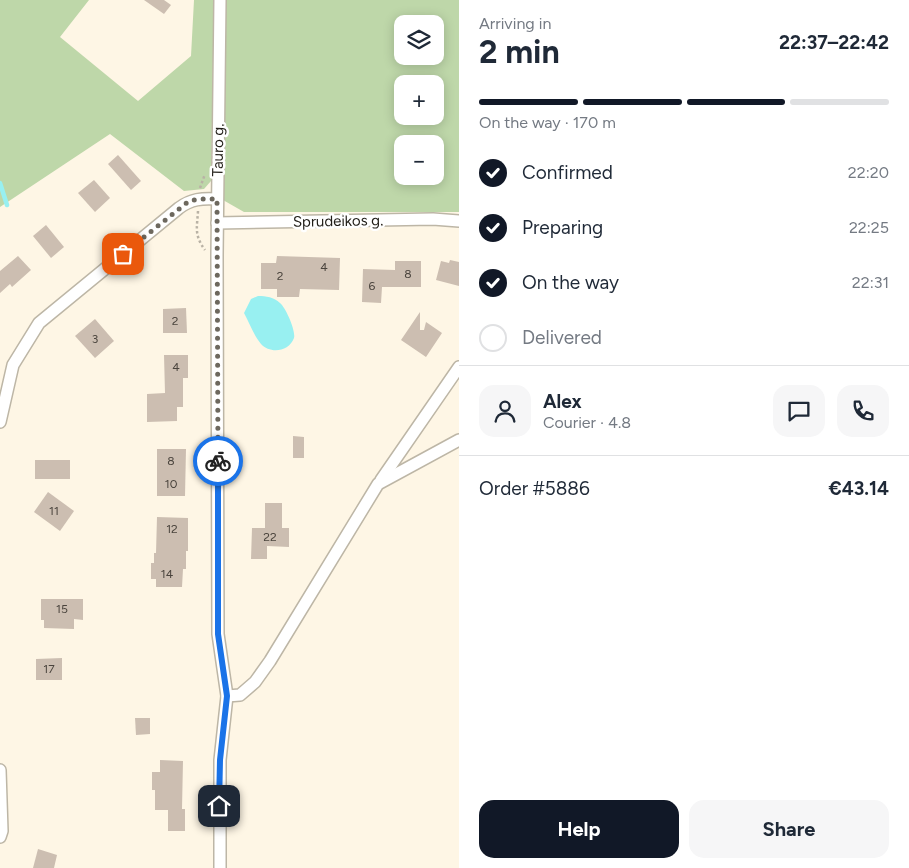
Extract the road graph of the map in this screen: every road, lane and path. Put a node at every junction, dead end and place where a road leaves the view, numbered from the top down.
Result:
1 (220, 1) edge
2 (205, 167) dead end
3 (199, 199) junction
4 (217, 199) junction
5 (459, 221) edge
6 (217, 223) junction
7 (216, 255) junction
8 (459, 368) edge
9 (0, 422) edge
10 (459, 440) edge
11 (378, 484) junction
12 (227, 696) junction
13 (0, 770) edge
14 (0, 837) edge
15 (220, 868) edge

1 - 4 street, Tauro g.
2 - 3 path
3 - 4 street
3 - 7 path
3 - 9 street
4 - 6 street, Tauro g.
5 - 6 street, Sprudeikos g.
6 - 7 street, Tauro g.
7 - 12 street, Tauro g.
8 - 11 street
10 - 11 street
11 - 12 street
12 - 15 street, Tauro g.
13 - 14 street

